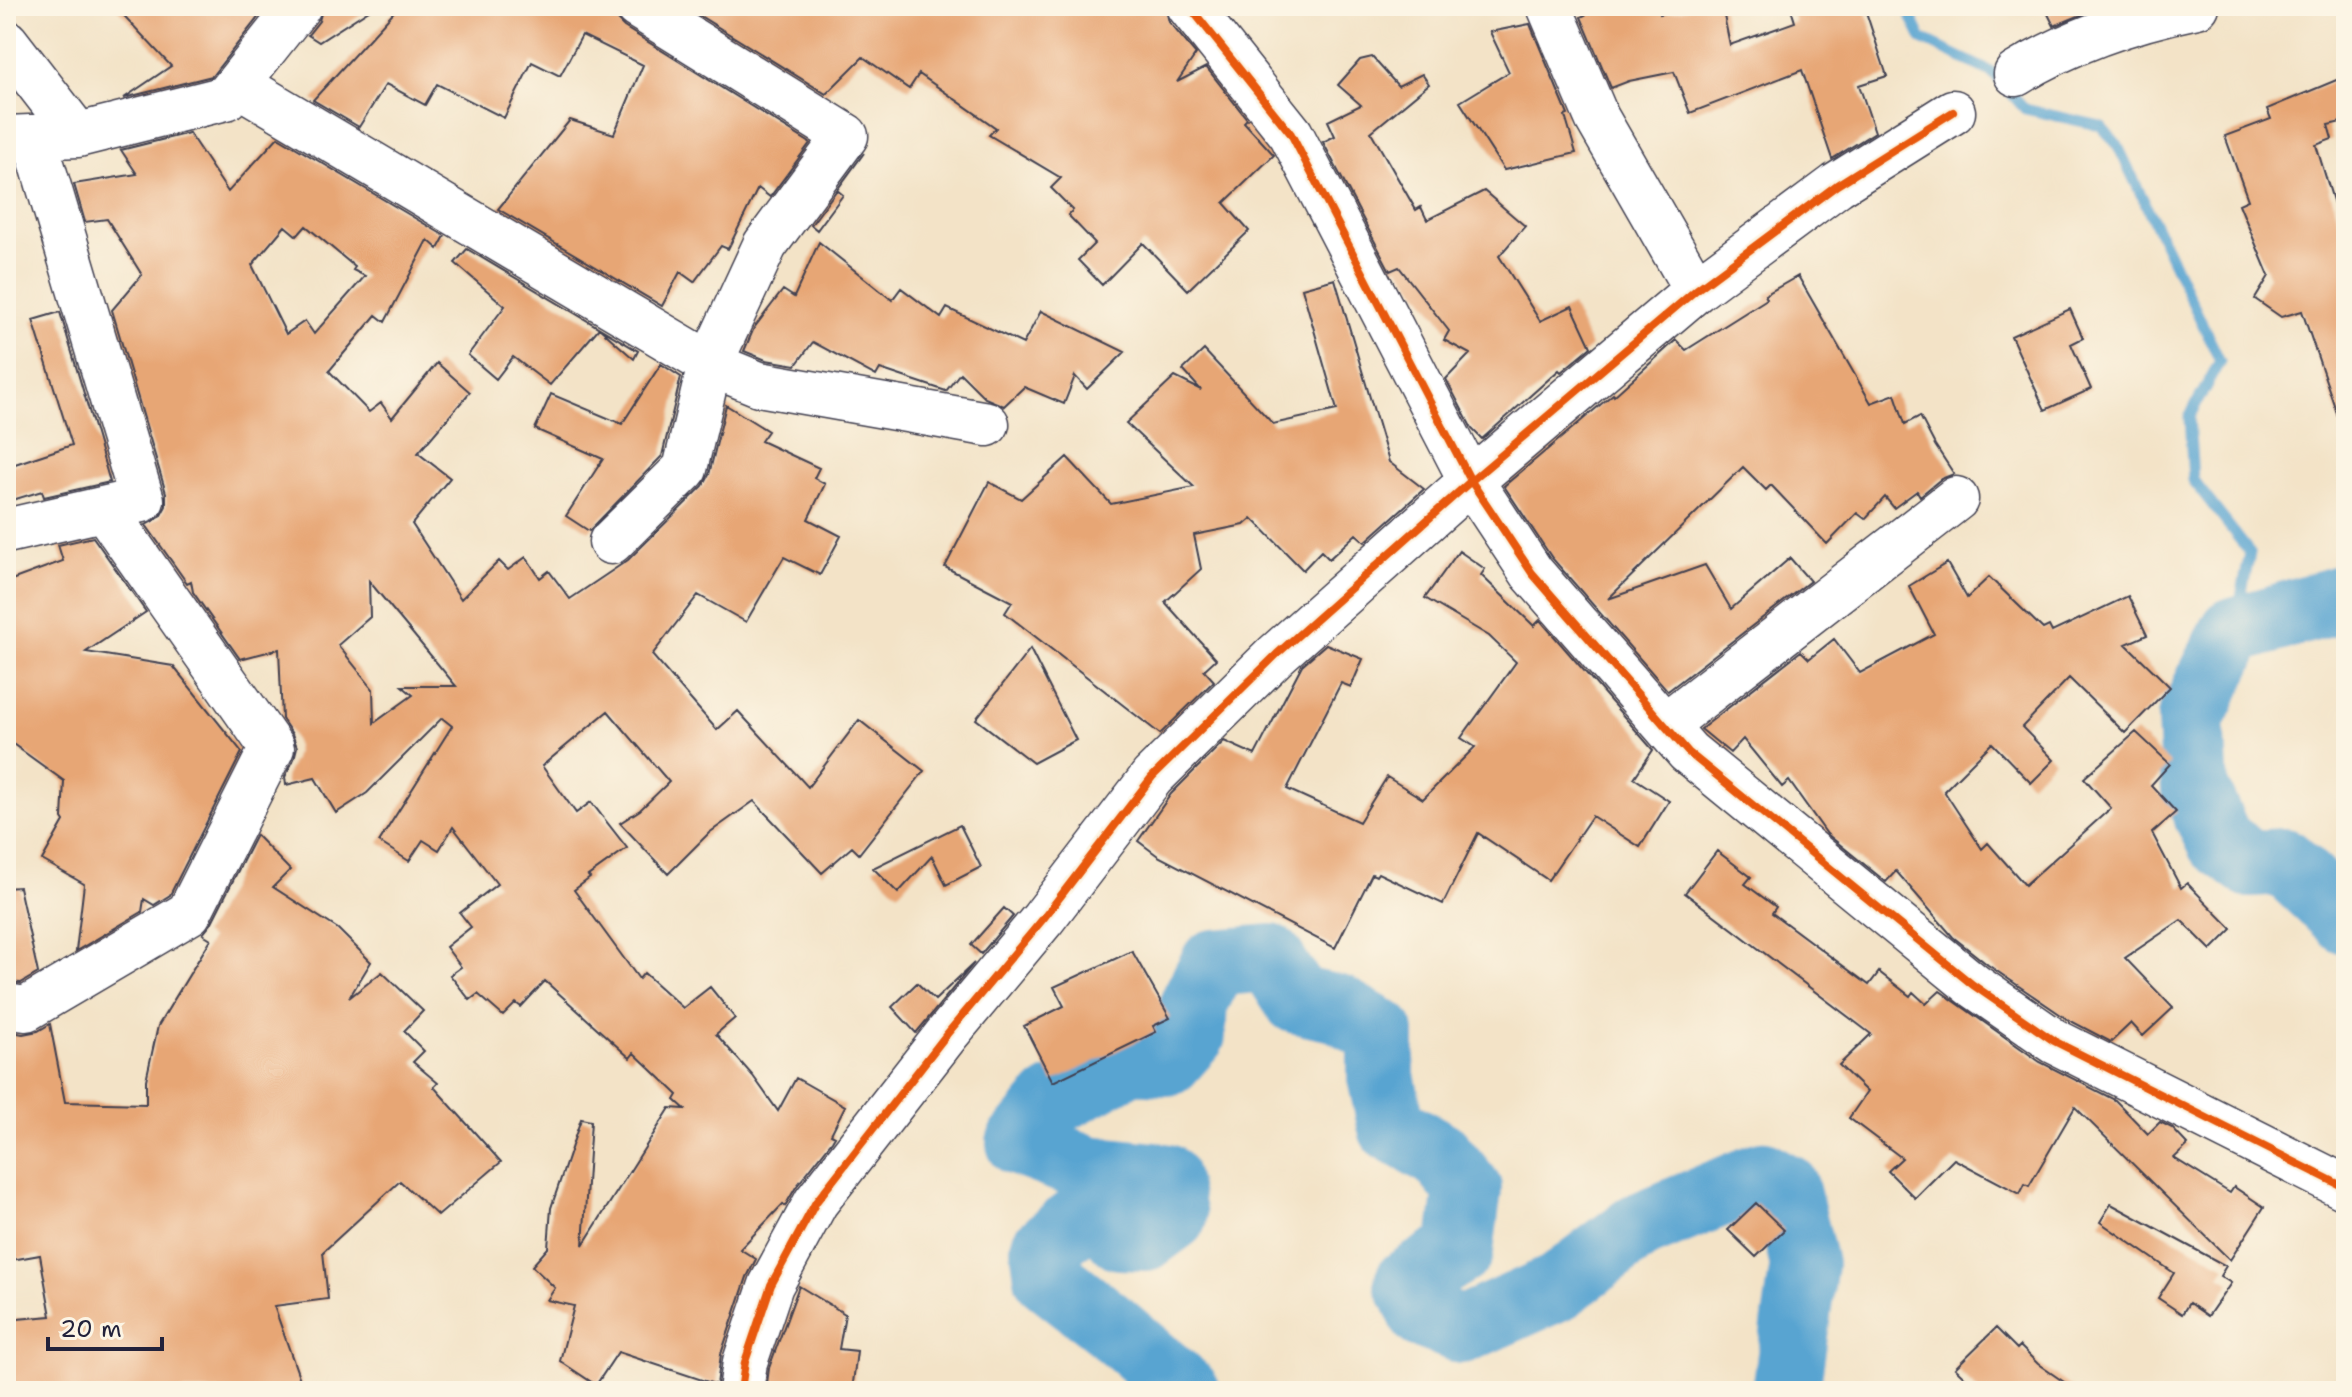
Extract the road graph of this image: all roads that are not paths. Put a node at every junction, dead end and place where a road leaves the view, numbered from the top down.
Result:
1 (637, 6) edge
2 (1189, 6) edge
3 (1549, 6) edge
4 (2197, 6) edge
5 (293, 8) edge
6 (2149, 11) edge
7 (6, 42) edge
8 (2016, 74) dead end
9 (239, 85) junction
10 (1953, 112) dead end
11 (78, 135) junction
12 (20, 137) edge
13 (1696, 290) junction
14 (710, 364) junction
15 (987, 424) dead end
16 (1471, 481) junction
17 (1956, 499) dead end
18 (104, 509) junction
19 (6, 531) edge
20 (611, 542) dead end
21 (1665, 725) junction
22 (6, 1006) edge
23 (2346, 1188) edge
24 (741, 1391) edge

1 - 14 street
2 - 16 street
3 - 13 street
4 - 6 street
5 - 9 street
6 - 8 street
7 - 11 street
9 - 11 street
9 - 14 street
10 - 13 street
11 - 12 street
12 - 18 street
13 - 16 street
14 - 15 street
14 - 20 street
16 - 21 street
16 - 24 street
17 - 21 street
18 - 19 street
18 - 22 street
21 - 23 street

